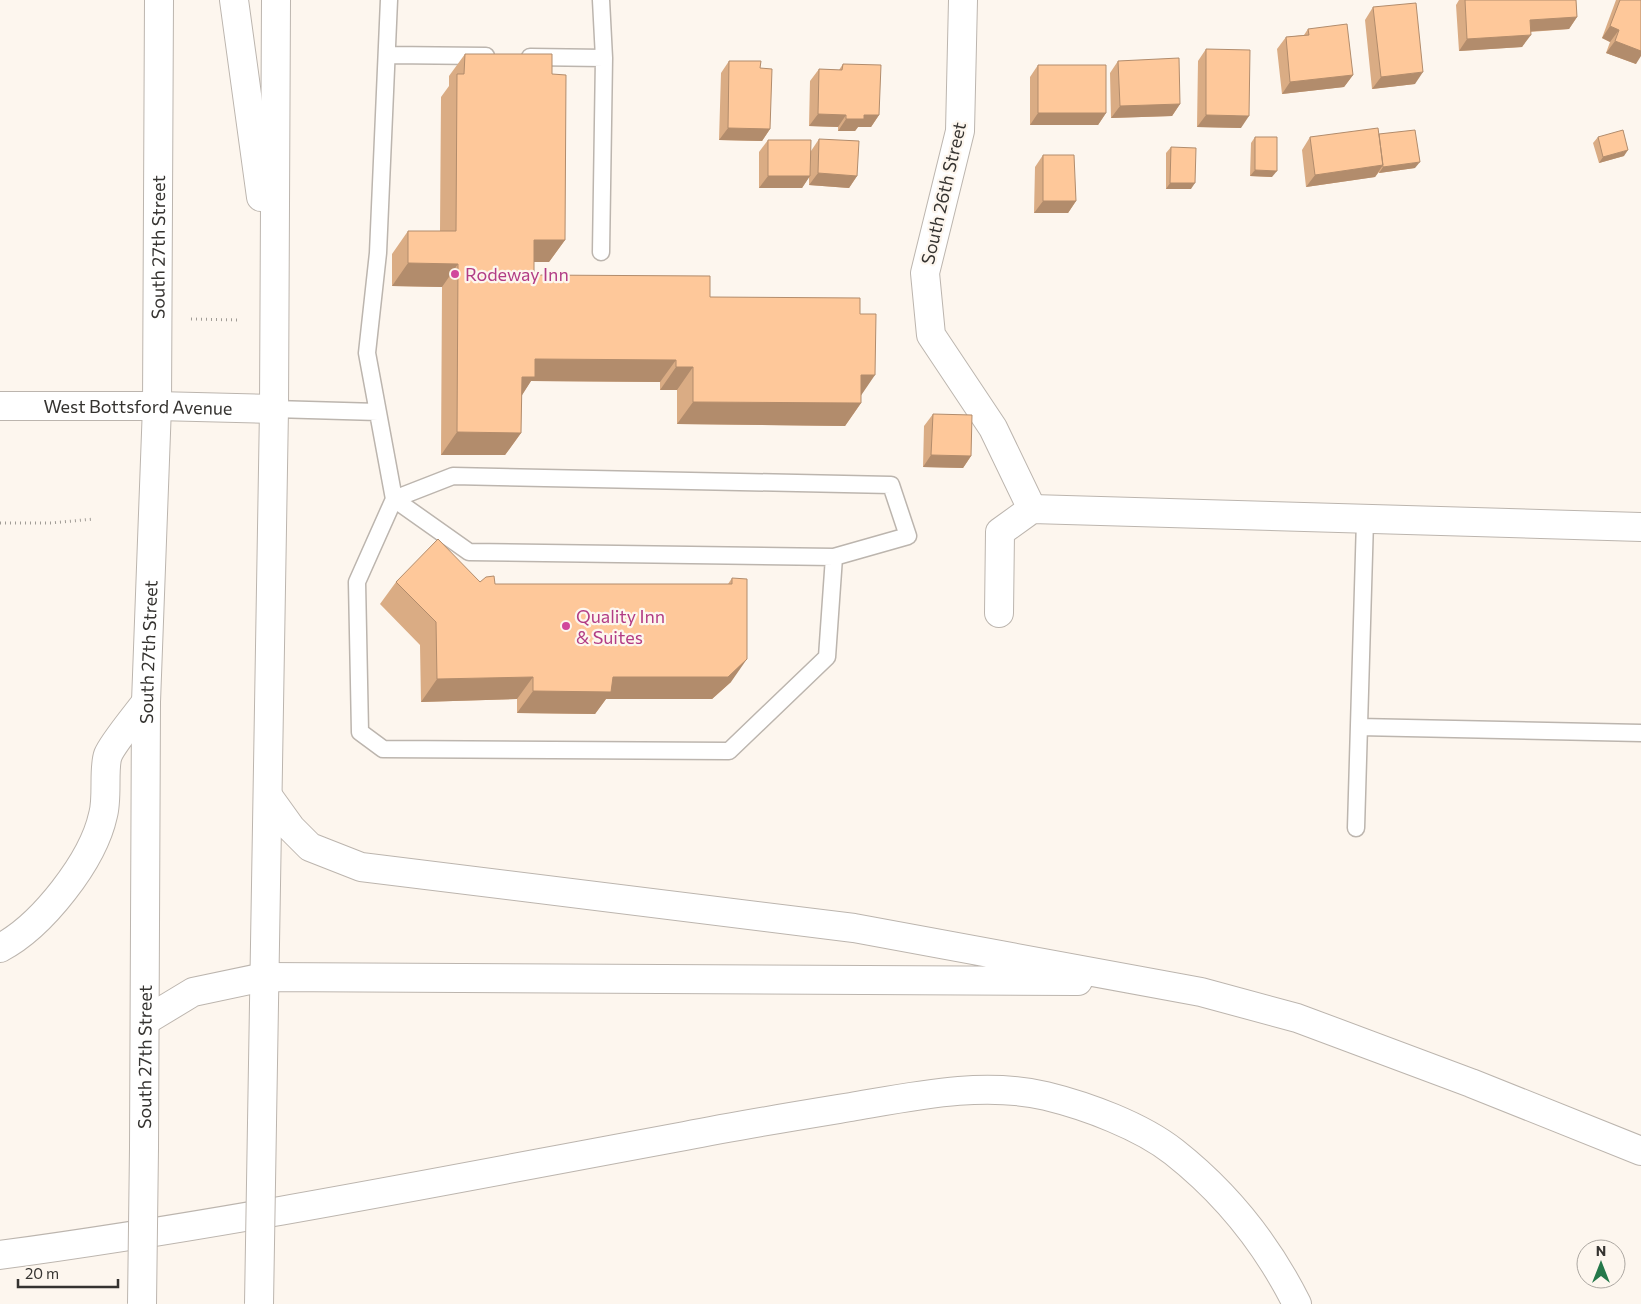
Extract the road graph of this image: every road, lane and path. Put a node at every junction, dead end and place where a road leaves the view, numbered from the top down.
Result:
1 (159, 0) edge
2 (234, 0) edge
3 (276, 0) edge
4 (389, 0) edge
5 (602, 0) edge
6 (962, 0) edge
7 (388, 55) junction
8 (604, 58) junction
9 (601, 252) dead end
10 (274, 298) junction
11 (191, 319) dead end
12 (239, 320) dead end
13 (0, 406) edge
14 (157, 406) junction
15 (274, 409) junction
16 (378, 412) junction
17 (394, 499) junction
18 (1032, 509) junction
19 (94, 518) dead end
20 (1365, 520) junction
21 (0, 523) edge
22 (1641, 527) edge
23 (834, 557) junction
24 (999, 613) dead end
25 (146, 702) junction
26 (1359, 727) junction
27 (1641, 733) edge
28 (268, 796) junction
29 (1356, 828) dead end
30 (0, 948) edge
31 (264, 977) junction
32 (1201, 992) junction
33 (145, 1021) junction
34 (1641, 1151) edge
35 (0, 1255) edge
36 (142, 1304) edge
37 (259, 1304) edge
38 (1297, 1304) edge

1 - 14 main road, South 27th Street
2 - 10 main road
3 - 10 main road
4 - 7 lane
5 - 8 lane
6 - 18 main road, South 26th Street
7 - 8 lane
7 - 16 lane
8 - 9 lane
10 - 15 main road
11 - 12 path
13 - 14 main road, West Bottsford Avenue
14 - 15 main road, West Bottsford Avenue
14 - 25 main road, South 27th Street
15 - 16 lane
15 - 28 main road
16 - 17 lane
17 - 23 lane
17 - 23 lane
17 - 23 lane
18 - 20 main road
18 - 24 main road
19 - 21 path
20 - 22 main road
20 - 26 lane
25 - 30 main road
25 - 33 main road, South 27th Street
26 - 27 lane
26 - 29 lane
28 - 31 main road
28 - 32 main road
31 - 32 main road
31 - 33 main road
31 - 37 main road, bridge
32 - 34 main road
33 - 36 main road, South 27th Street, bridge
35 - 38 main road

